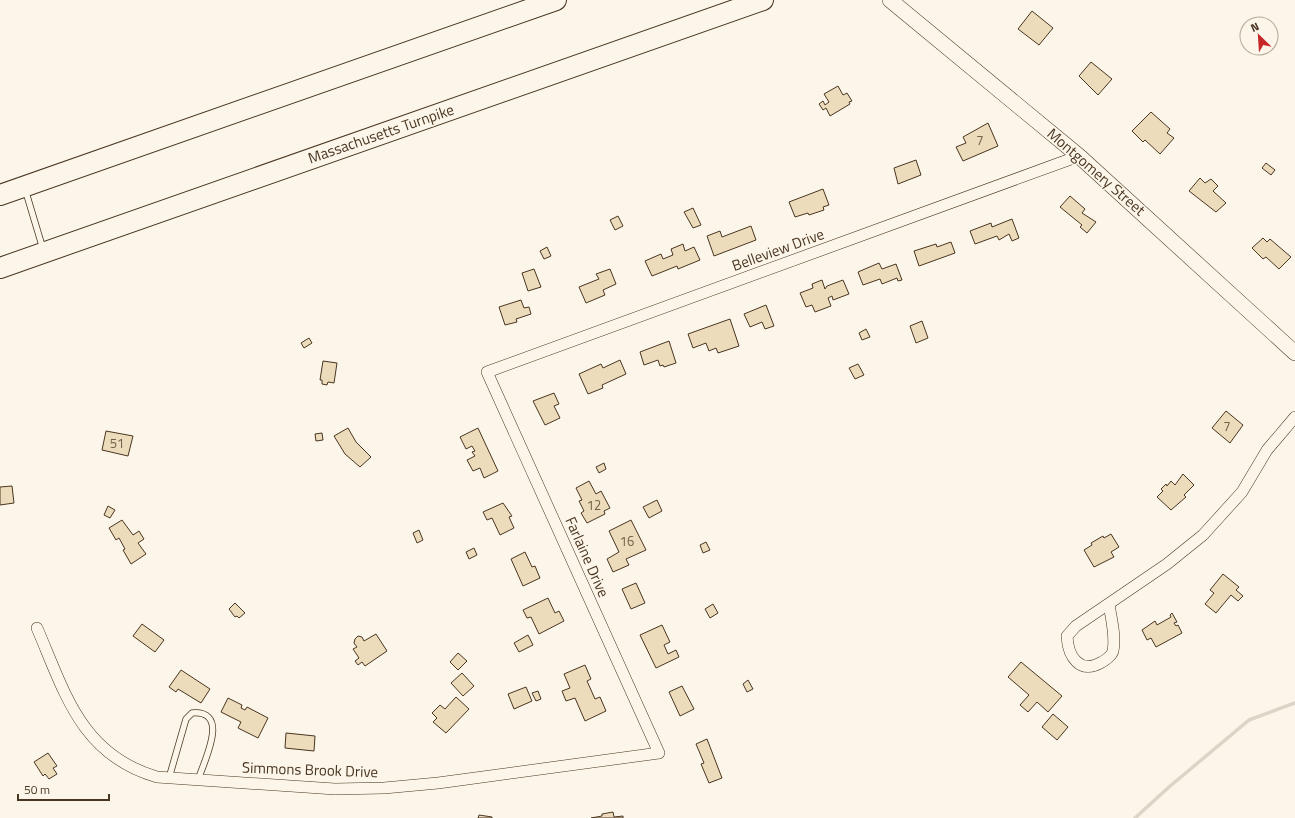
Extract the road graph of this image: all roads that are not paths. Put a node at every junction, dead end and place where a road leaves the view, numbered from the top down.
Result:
1 (556, 0) edge
2 (763, 0) edge
3 (890, 0) edge
4 (1079, 156) junction
5 (25, 186) junction
6 (0, 195) edge
7 (44, 253) junction
8 (0, 268) edge
9 (1295, 353) edge
10 (487, 372) joint
11 (1295, 417) edge
12 (1109, 604) junction
13 (37, 628) dead end
14 (659, 753) joint
15 (169, 778) junction
16 (198, 780) junction

1 - 5 highway
2 - 7 highway, Massachusetts Turnpike
3 - 4 main road, Montgomery Street
4 - 9 main road, Montgomery Street
4 - 10 street, Belleview Drive
5 - 6 highway
5 - 7 lane
7 - 8 highway, Massachusetts Turnpike
10 - 14 street, Farlaine Drive
11 - 12 street
12 - 12 street
13 - 15 street, Simmons Brook Drive
14 - 16 street, Simmons Brook Drive
15 - 16 street, Simmons Brook Drive
15 - 16 lane

